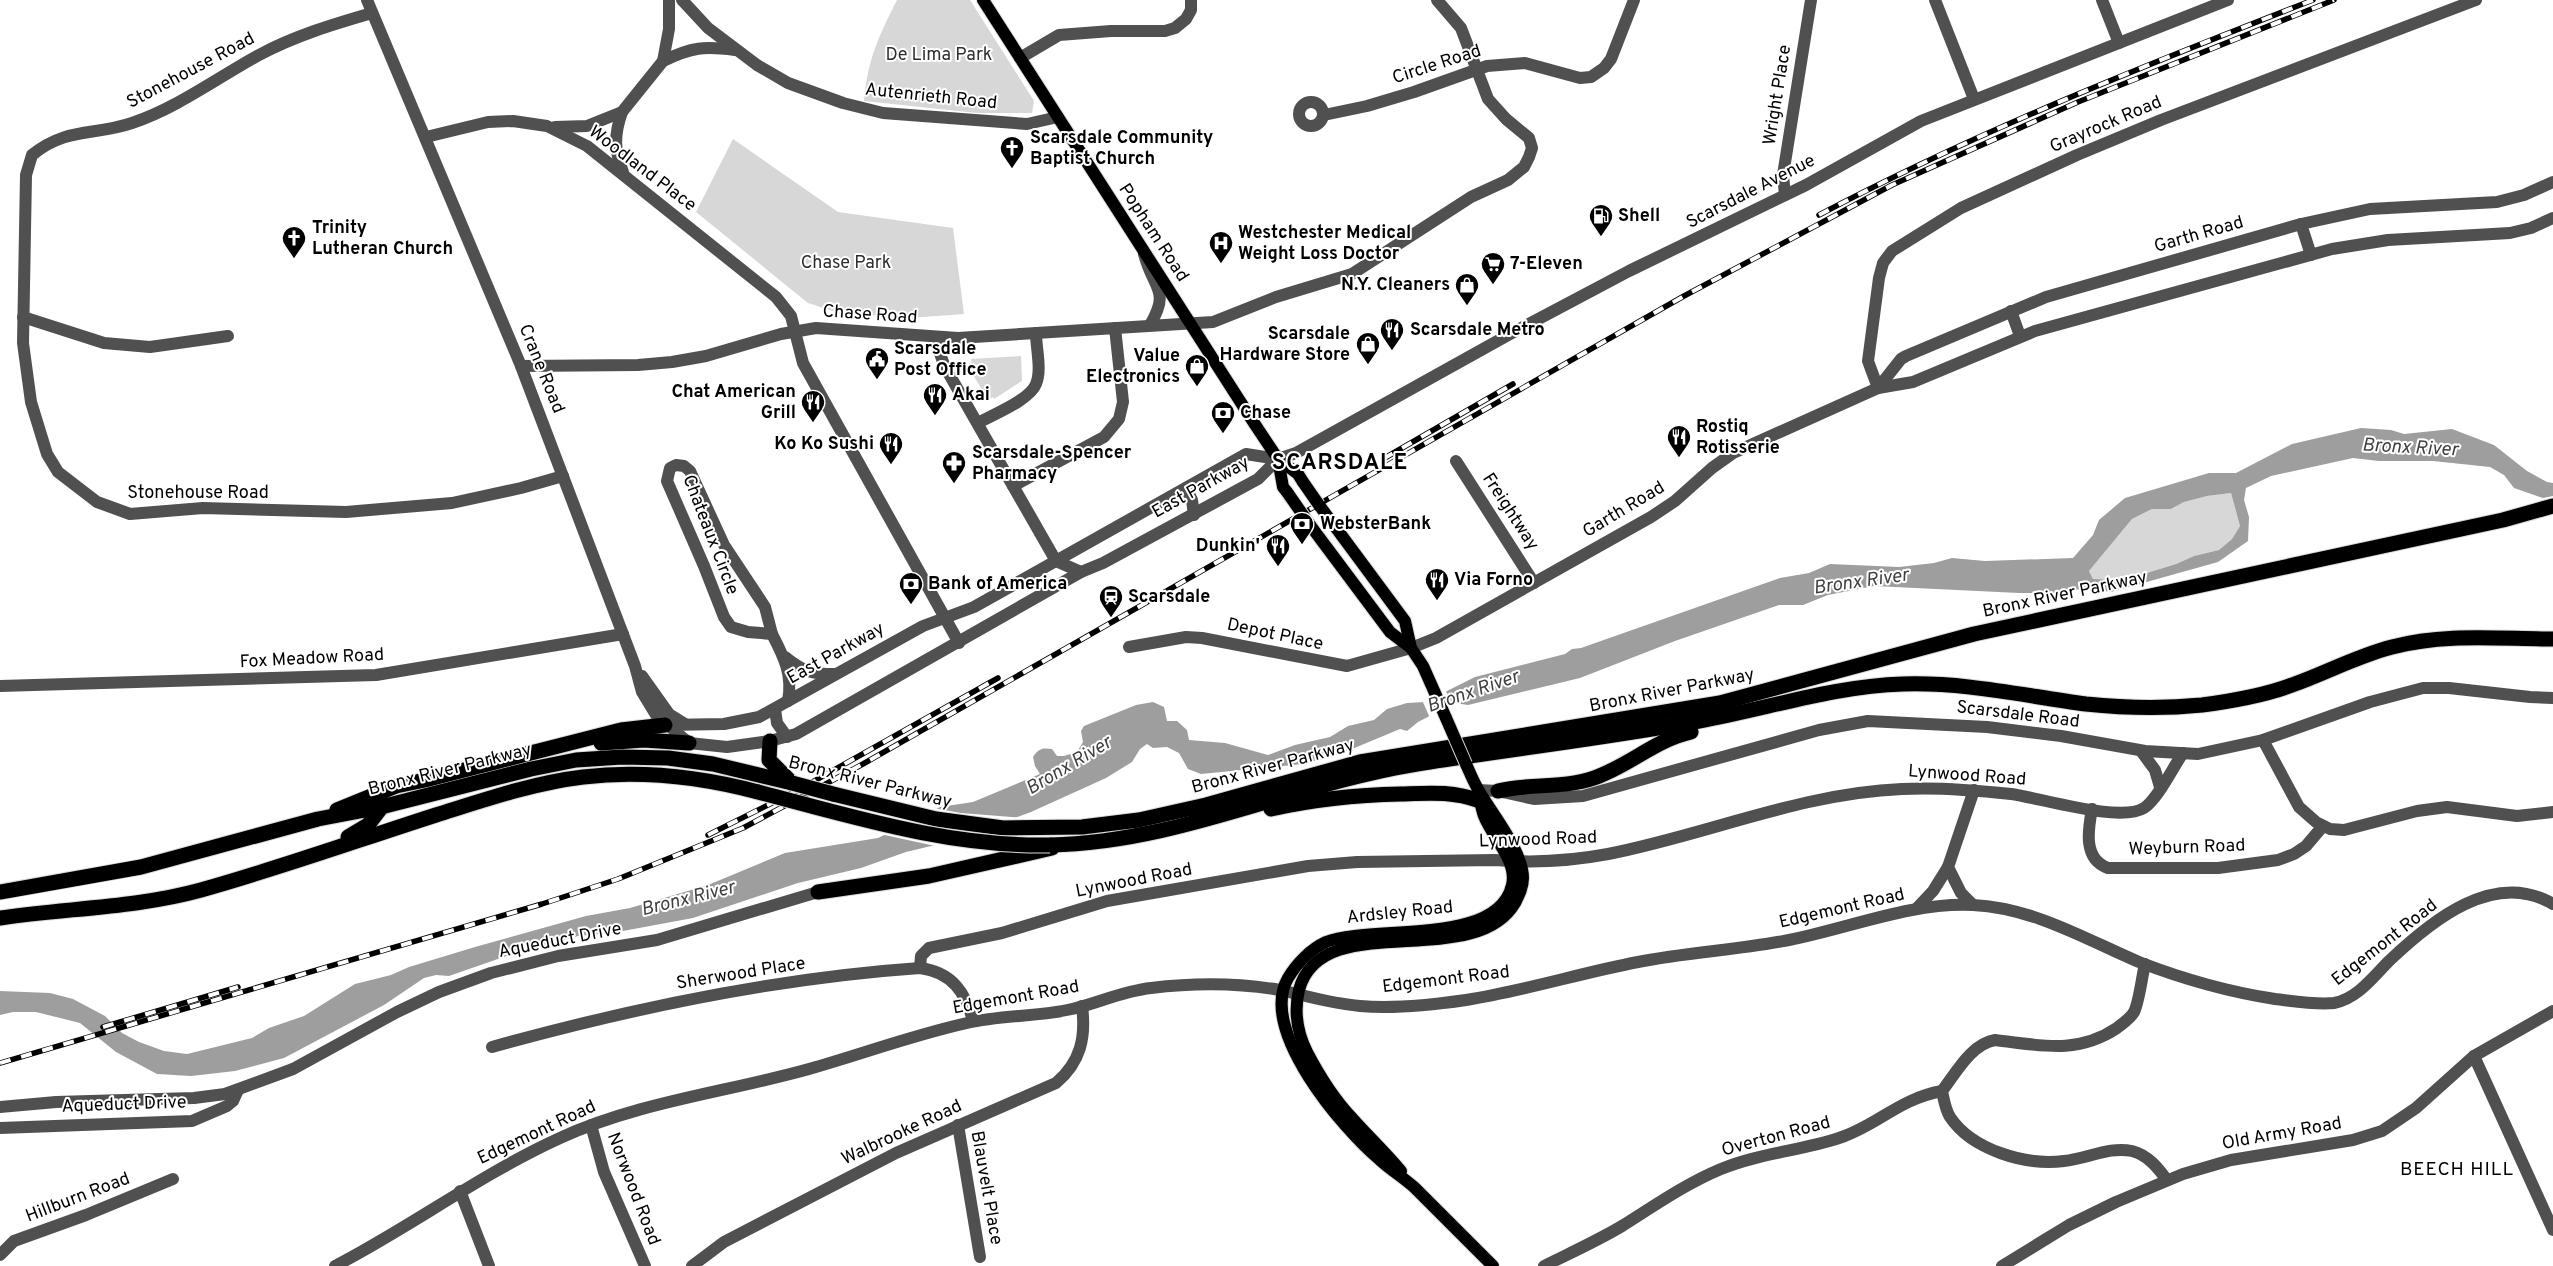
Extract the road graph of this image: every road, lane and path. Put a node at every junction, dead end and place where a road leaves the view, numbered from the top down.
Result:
1 (367, 0) edge
2 (669, 0) edge
3 (682, 0) edge
4 (983, 0) edge
5 (1191, 0) edge
6 (1437, 0) edge
7 (1634, 0) edge
8 (1811, 0) edge
9 (1935, 0) edge
10 (2102, 0) edge
11 (2228, 0) edge
12 (2476, 0) edge
13 (372, 13) junction
14 (2118, 43) junction
15 (737, 51) junction
16 (1020, 58) junction
17 (663, 61) junction
18 (1477, 70) junction
19 (1974, 99) junction
20 (622, 112) junction
21 (1324, 115) dead end
22 (1058, 117) junction
23 (548, 126) junction
24 (426, 137) junction
25 (624, 175) junction
26 (2553, 182) edge
27 (1785, 195) junction
28 (2553, 218) edge
29 (2301, 224) junction
30 (1144, 254) junction
31 (2311, 255) junction
32 (2011, 311) junction
33 (23, 317) junction
34 (1190, 323) junction
35 (1150, 325) junction
36 (1115, 328) junction
37 (796, 331) junction
38 (1036, 333) junction
39 (228, 336) dead end
40 (2020, 336) junction
41 (939, 338) junction
42 (522, 366) junction
43 (1878, 388) junction
44 (978, 423) junction
45 (1278, 459) junction
46 (1456, 461) dead end
47 (563, 476) junction
48 (1013, 486) junction
49 (1186, 488) junction
50 (2553, 506) edge
51 (1194, 515) junction
52 (1056, 561) junction
53 (1043, 568) junction
54 (1081, 572) junction
55 (1534, 582) junction
56 (1056, 587) junction
57 (945, 618) junction
58 (623, 634) junction
59 (772, 634) junction
60 (2553, 639) edge
61 (959, 643) junction
62 (1129, 647) dead end
63 (1412, 648) junction
64 (783, 655) junction
65 (635, 666) junction
66 (837, 674) junction
67 (0, 686) edge
68 (2553, 698) edge
69 (788, 701) junction
70 (1770, 706) junction
71 (769, 712) junction
72 (665, 725) junction
73 (687, 725) junction
74 (787, 737) junction
75 (2263, 740) junction
76 (770, 741) junction
77 (689, 743) junction
78 (570, 744) junction
79 (2141, 751) junction
80 (2183, 753) junction
81 (425, 780) junction
82 (786, 780) junction
83 (2160, 787) junction
84 (1974, 790) junction
85 (1498, 791) junction
86 (1479, 796) junction
87 (381, 807) junction
88 (2092, 809) junction
89 (2553, 812) edge
90 (1213, 816) junction
91 (318, 819) junction
92 (2323, 826) junction
93 (1057, 845) junction
94 (327, 850) junction
95 (1514, 861) junction
96 (1948, 867) junction
97 (0, 892) edge
98 (818, 892) joint
99 (2553, 904) edge
100 (1973, 905) junction
101 (1916, 909) junction
102 (0, 918) edge
103 (2145, 964) junction
104 (920, 968) junction
105 (1282, 991) junction
106 (1298, 995) junction
107 (1082, 1006) junction
108 (2553, 1011) edge
109 (973, 1022) junction
110 (492, 1047) dead end
111 (2474, 1056) junction
112 (238, 1090) junction
113 (1942, 1091) junction
114 (0, 1107) edge
115 (591, 1125) junction
116 (958, 1125) junction
117 (0, 1128) edge
118 (173, 1179) dead end
119 (2166, 1180) junction
120 (1413, 1186) junction
121 (460, 1191) junction
122 (2553, 1230) edge
123 (0, 1255) edge
124 (980, 1257) dead end
125 (335, 1266) edge
126 (489, 1266) edge
127 (644, 1266) edge
128 (692, 1266) edge
129 (1493, 1266) edge
130 (1544, 1266) edge
131 (2002, 1266) edge

1 - 13 street, Crane Road
2 - 17 street
3 - 15 street, Autenrieth Road
4 - 16 main road, Popham Road
5 - 16 street
6 - 18 street, Chase Road
7 - 18 street, Circle Road
8 - 27 street, Wright Place
9 - 19 street
10 - 14 street
11 - 14 street, Scarsdale Avenue
12 - 43 street, Grayrock Road
13 - 24 street, Crane Road
13 - 33 street, Stonehouse Road
14 - 19 street, Scarsdale Avenue
15 - 17 street
15 - 22 street, Autenrieth Road
16 - 22 main road, Popham Road
17 - 20 street
18 - 21 street, Circle Road
18 - 34 street, Chase Road
19 - 27 street, Scarsdale Avenue
20 - 23 street
20 - 25 street
22 - 30 main road, Popham Road
23 - 24 street, Woodland Place
23 - 25 street, Woodland Place
24 - 42 street, Crane Road
25 - 37 street, Woodland Place
26 - 29 street, Garth Road
27 - 45 street, Scarsdale Avenue
28 - 31 street, Garth Road
29 - 31 street
29 - 32 street, Garth Road
30 - 34 main road, Popham Road
30 - 35 street
31 - 40 street, Garth Road
32 - 40 street
32 - 43 street, Garth Road
33 - 39 street
33 - 47 street, Stonehouse Road
34 - 35 street, Chase Road
34 - 45 main road, Popham Road
35 - 36 street, Chase Road
36 - 38 street, Chase Road
36 - 48 street
37 - 41 street, Chase Road
37 - 42 street, Chase Road
37 - 57 street, Woodland Place
38 - 41 street, Chase Road
38 - 44 street
40 - 43 street, Garth Road
41 - 44 street
42 - 47 street, Crane Road
43 - 55 street, Garth Road
44 - 48 street
45 - 49 street, East Parkway
45 - 51 street, East Parkway
45 - 63 main road, Popham Road, bridge
45 - 63 main road, Popham Road, bridge
46 - 55 street, Freightway
47 - 58 street, Crane Road
48 - 52 street
49 - 51 street
49 - 52 street, East Parkway
50 - 82 highway, Bronx River Parkway, bridge
51 - 54 street, East Parkway
52 - 53 street, East Parkway
52 - 54 street
53 - 56 street
53 - 57 street, East Parkway
54 - 56 street, East Parkway
55 - 63 street, Garth Road
56 - 61 street, East Parkway
57 - 61 street, Woodland Place
57 - 66 street, East Parkway
58 - 65 street, Crane Road
58 - 67 street, Fox Meadow Road
59 - 59 street, Chateaux Circle
59 - 64 street, Chateaux Circle
60 - 70 highway, Bronx River Parkway
61 - 74 street, East Parkway
62 - 63 street, Depot Place
63 - 86 main road, Popham Road, bridge
64 - 66 street, Chateaux Circle
64 - 69 street, Chateaux Circle
65 - 72 street, Crane Road
65 - 73 street
66 - 69 street, East Parkway
68 - 75 street, Scarsdale Road
69 - 71 street, East Parkway
70 - 85 highway
70 - 90 highway, Bronx River Parkway
71 - 73 street, East Parkway
71 - 74 street
71 - 76 street
72 - 73 street, East Parkway
72 - 77 street, Crane Road
72 - 78 highway
74 - 76 street, East Parkway
75 - 80 street, Scarsdale Road
75 - 92 street
76 - 77 street, East Parkway
76 - 82 highway
77 - 78 highway
78 - 81 highway
79 - 80 street, Scarsdale Road
79 - 83 street
79 - 85 street, Scarsdale Road
80 - 83 street, Lynwood Road
81 - 87 highway
81 - 91 highway
82 - 87 highway, Bronx River Parkway
83 - 88 street, Lynwood Road
84 - 88 street, Lynwood Road
84 - 95 street, Lynwood Road
84 - 96 street
85 - 86 street, Scarsdale Road
86 - 90 highway
86 - 95 main road, Ardsley Road
87 - 91 highway, Bronx River Parkway
87 - 94 highway
88 - 92 street, Weyburn Road
89 - 92 street
90 - 93 highway, Bronx River Parkway
91 - 97 highway, Bronx River Parkway
93 - 94 highway, Bronx River Parkway, bridge
93 - 98 highway
94 - 102 highway, Bronx River Parkway
95 - 104 street, Lynwood Road
95 - 105 main road, Ardsley Road
95 - 106 main road, Ardsley Road
96 - 100 street
96 - 101 street
98 - 112 street, Aqueduct Drive
99 - 103 street, Edgemont Road
100 - 101 street, Edgemont Road
100 - 103 street, Edgemont Road
101 - 106 street, Edgemont Road
103 - 113 street
104 - 109 street, Sherwood Place
104 - 110 street, Sherwood Place
105 - 106 street, Edgemont Road
105 - 107 street, Edgemont Road
105 - 120 main road, Ardsley Road
106 - 120 main road, Ardsley Road
107 - 109 street, Edgemont Road
107 - 116 street, Walbrooke Road
108 - 111 street, Old Army Road
109 - 115 street, Edgemont Road
111 - 119 street, Old Army Road
111 - 122 street
112 - 114 street, Aqueduct Drive
112 - 117 street, Aqueduct Drive
113 - 119 street
113 - 130 street, Overton Road
115 - 121 street, Edgemont Road
115 - 127 street, Norwood Road
116 - 124 street, Blauvelt Place
116 - 128 street, Walbrooke Road
118 - 123 street, Hillburn Road
119 - 131 street, Old Army Road
120 - 129 main road, Ardsley Road
121 - 125 street, Edgemont Road
121 - 126 street

